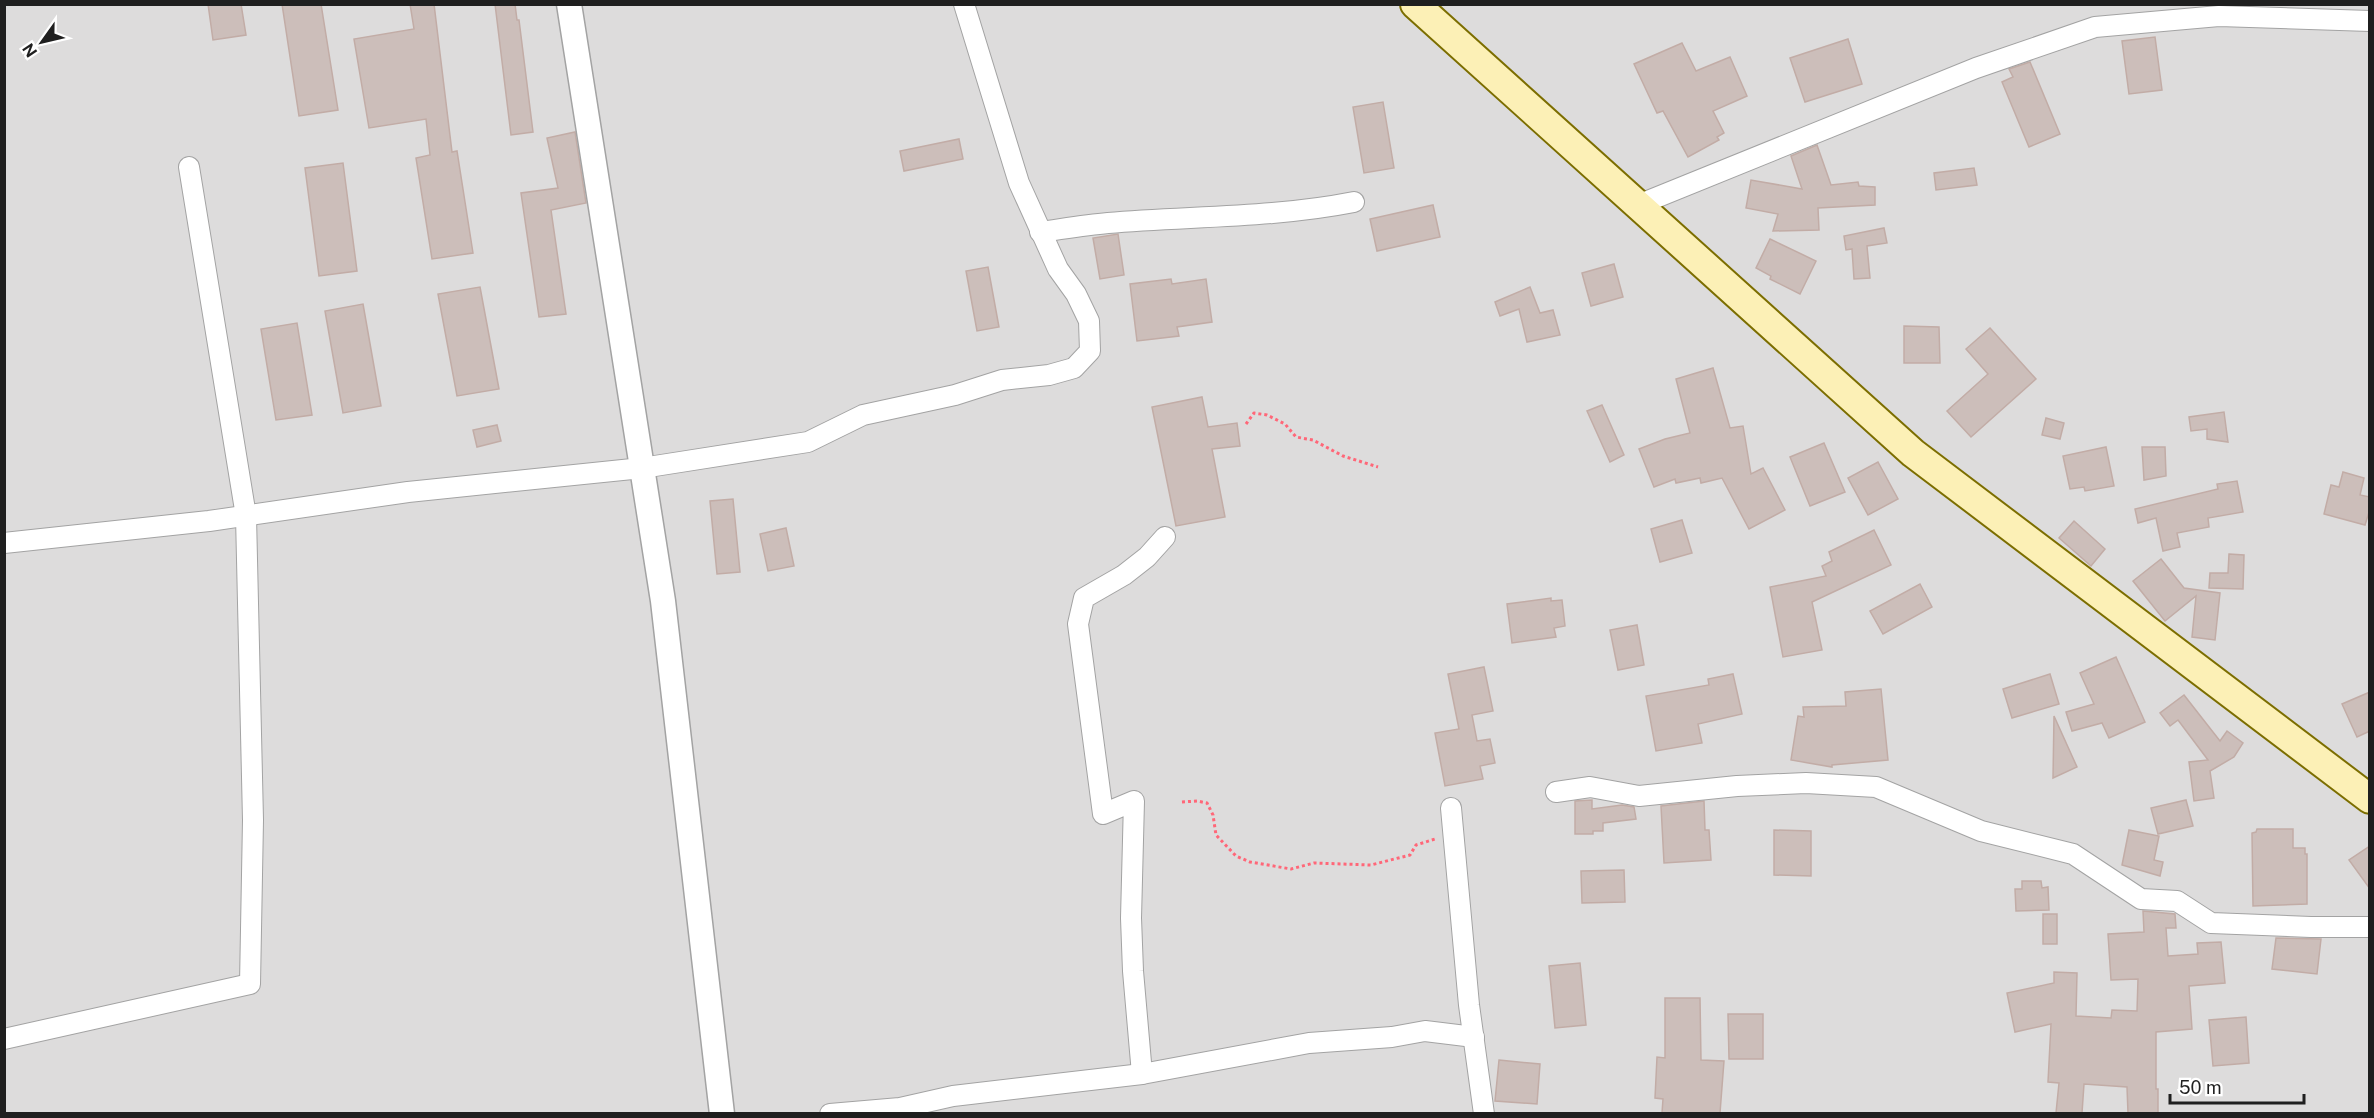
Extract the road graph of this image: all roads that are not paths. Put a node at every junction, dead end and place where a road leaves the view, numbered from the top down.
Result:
1 (569, 4) edge
2 (964, 4) edge
3 (1414, 4) edge
4 (2370, 21) edge
5 (189, 167) dead end
6 (1354, 202) dead end
7 (1638, 205) junction
8 (1040, 232) junction
9 (642, 468) junction
10 (246, 516) junction
11 (1165, 537) dead end
12 (4, 543) edge
13 (1556, 792) dead end
14 (2370, 799) edge
15 (1451, 808) dead end
16 (2370, 927) edge
17 (1474, 1037) junction
18 (4, 1039) edge
19 (1142, 1074) junction
20 (722, 1113) edge
21 (830, 1113) edge
22 (1484, 1113) edge

1 - 9 street
2 - 8 street
3 - 7 main road
4 - 7 street
5 - 10 street
6 - 8 street
7 - 14 main road
8 - 9 street
9 - 10 street
9 - 20 street
10 - 12 street
10 - 18 street
11 - 19 street
13 - 16 street
15 - 17 street
17 - 19 street
17 - 22 street
19 - 21 street

